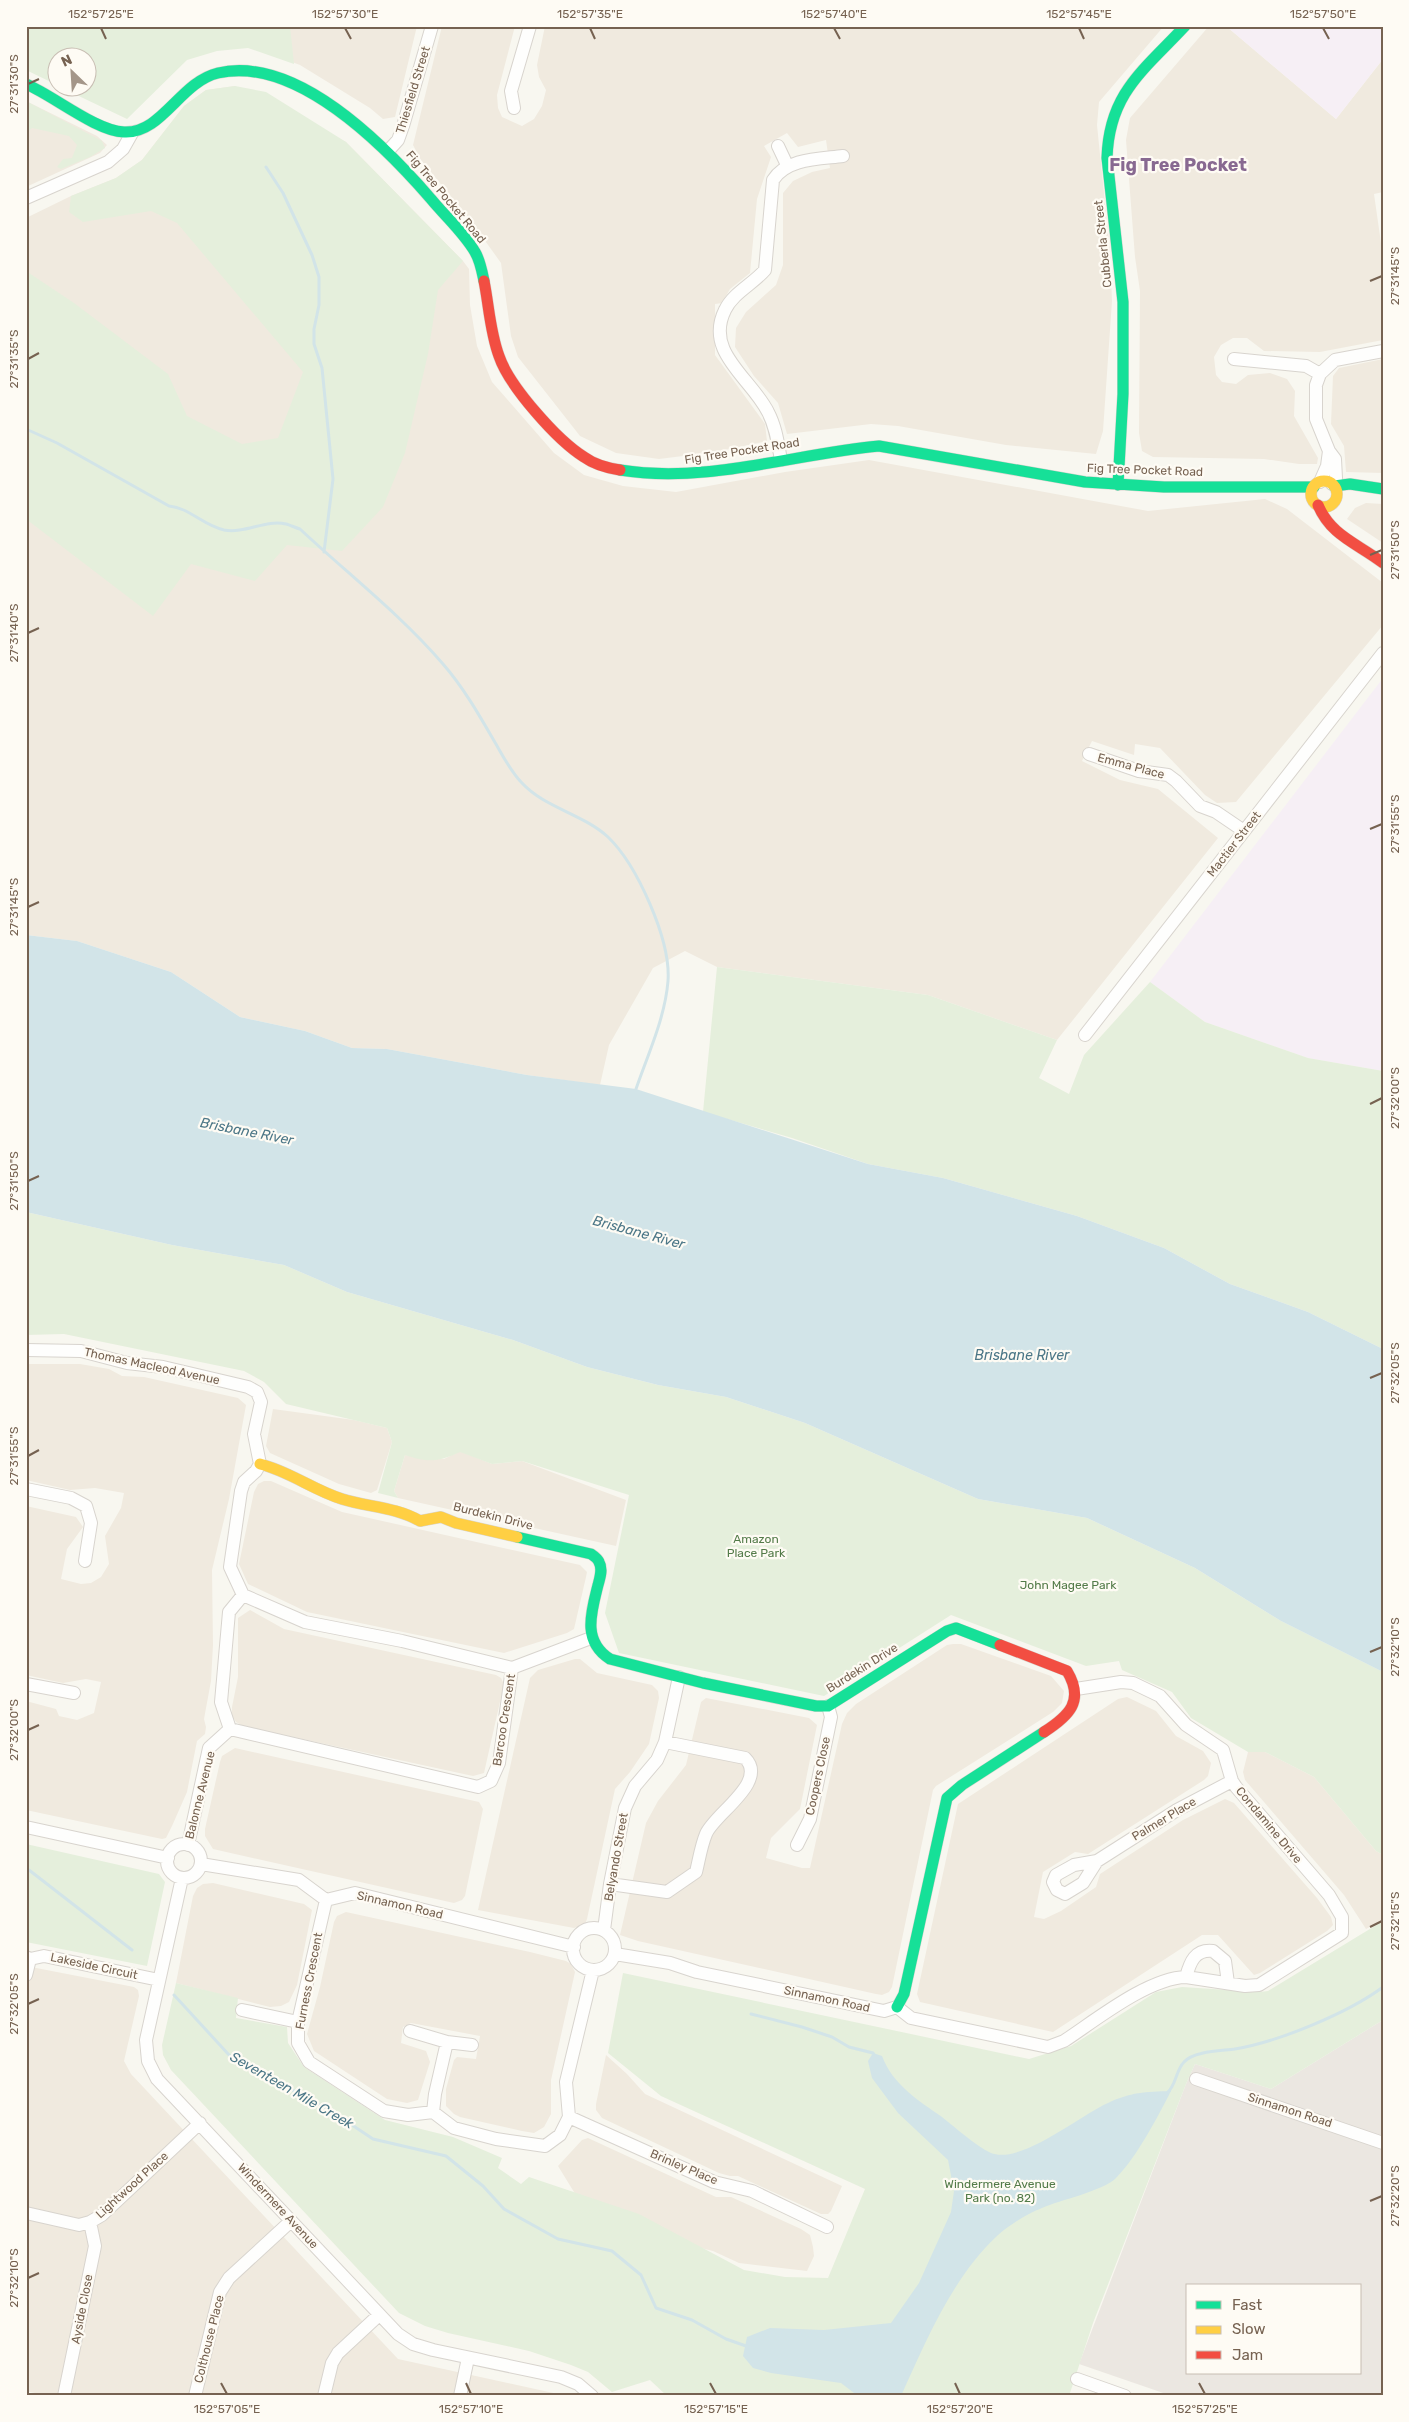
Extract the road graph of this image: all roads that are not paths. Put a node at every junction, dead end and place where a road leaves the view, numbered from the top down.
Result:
1 (432, 26) edge
2 (530, 26) edge
3 (1185, 26) edge
4 (26, 84) edge
5 (514, 108) dead end
6 (132, 133) junction
7 (778, 146) dead end
8 (388, 151) junction
9 (843, 156) dead end
10 (787, 165) junction
11 (26, 198) edge
12 (1383, 352) edge
13 (1234, 360) dead end
14 (1320, 374) junction
15 (781, 460) junction
16 (1118, 485) junction
17 (1325, 485) junction
18 (1275, 487) junction
19 (1369, 488) junction
20 (1383, 489) edge
21 (1335, 501) junction
22 (1316, 504) junction
23 (1360, 546) junction
24 (1383, 563) edge
25 (1383, 654) edge
26 (1089, 754) dead end
27 (1244, 831) junction
28 (1085, 1035) dead end
29 (26, 1350) edge
30 (260, 1464) junction
31 (26, 1488) edge
32 (85, 1561) dead end
33 (243, 1595) junction
34 (591, 1638) junction
35 (512, 1668) junction
36 (679, 1677) junction
37 (26, 1684) edge
38 (1076, 1689) junction
39 (74, 1693) dead end
40 (828, 1706) junction
41 (230, 1729) junction
42 (665, 1742) junction
43 (1232, 1781) junction
44 (26, 1827) edge
45 (188, 1844) junction
46 (797, 1845) dead end
47 (168, 1858) junction
48 (1098, 1861) dead end
49 (201, 1864) junction
50 (182, 1878) junction
51 (610, 1884) junction
52 (326, 1900) junction
53 (604, 1930) junction
54 (574, 1948) junction
55 (615, 1954) junction
56 (28, 1958) edge
57 (593, 1970) junction
58 (26, 1975) edge
59 (1186, 1977) junction
60 (159, 1980) junction
61 (1228, 1983) junction
62 (897, 2007) junction
63 (242, 2010) dead end
64 (298, 2022) junction
65 (410, 2031) dead end
66 (447, 2042) junction
67 (472, 2045) dead end
68 (1196, 2079) dead end
69 (433, 2112) junction
70 (569, 2117) junction
71 (200, 2123) junction
72 (1383, 2143) edge
73 (26, 2213) edge
74 (291, 2221) junction
75 (90, 2222) junction
76 (827, 2227) dead end
77 (379, 2315) junction
78 (468, 2358) junction
79 (1076, 2379) dead end
80 (64, 2396) edge
81 (194, 2396) edge
82 (324, 2396) edge
83 (460, 2396) edge
84 (592, 2396) edge
85 (1125, 2396) edge

1 - 8 street, Thiesfield Street
2 - 5 street
3 - 16 street, Cubberla Street
4 - 6 street
6 - 8 street, Fig Tree Pocket Road
6 - 11 street
7 - 10 street
8 - 15 street, Fig Tree Pocket Road
9 - 10 street
10 - 15 street
12 - 14 street
13 - 14 street
14 - 17 street
15 - 16 street, Fig Tree Pocket Road
16 - 18 street, Fig Tree Pocket Road
17 - 18 street, Fig Tree Pocket Road
17 - 19 street, Fig Tree Pocket Road
17 - 21 street
17 - 22 street
18 - 22 street, Fig Tree Pocket Road
19 - 20 street, Fig Tree Pocket Road
19 - 21 street, Fig Tree Pocket Road
21 - 22 street, Fig Tree Pocket Road
21 - 23 street
22 - 23 street
23 - 24 street
25 - 27 street, Mactier Street
26 - 27 street, Emma Place
27 - 28 street, Mactier Street
29 - 30 street, Thomas Macleod Avenue
30 - 33 street
30 - 34 street, Burdekin Drive
31 - 32 street
33 - 35 street, Barcoo Crescent
33 - 41 street
34 - 35 street
34 - 36 street, Burdekin Drive
35 - 41 street, Barcoo Crescent
36 - 40 street, Burdekin Drive
36 - 42 street, Belyando Street
37 - 39 street
38 - 40 street, Burdekin Drive
38 - 43 street, Condamine Drive
38 - 62 street
40 - 46 street, Coopers Close
41 - 45 street, Balonne Avenue
42 - 51 street, Belyando Street
42 - 51 street
43 - 48 street, Palmer Place
43 - 61 street, Condamine Drive
44 - 47 street
45 - 47 street
45 - 49 street
47 - 50 street
49 - 50 street
49 - 52 street
50 - 60 street, Windermere Avenue
51 - 53 street, Belyando Street
52 - 54 street, Sinnamon Road
52 - 64 street, Furness Crescent
53 - 54 street
53 - 55 street
54 - 57 street
55 - 57 street
55 - 62 street, Sinnamon Road
56 - 58 street, Lakeside Circuit
56 - 60 street, Lakeside Circuit
57 - 70 street
59 - 61 street, Condamine Drive
59 - 61 street
59 - 62 street, Condamine Drive
60 - 71 street, Windermere Avenue
63 - 64 street
64 - 69 street, Furness Crescent
65 - 66 street
66 - 67 street
66 - 69 street
68 - 72 street, Sinnamon Road
69 - 70 street
70 - 76 street, Brinley Place
71 - 74 street, Windermere Avenue
71 - 75 street, Lightwood Place
73 - 75 street, Lightwood Place
74 - 77 street, Windermere Avenue
74 - 81 street, Colthouse Place
75 - 80 street, Ayside Close
77 - 78 street, Windermere Avenue
77 - 82 street
78 - 83 street
78 - 84 street, Windermere Avenue
79 - 85 street

